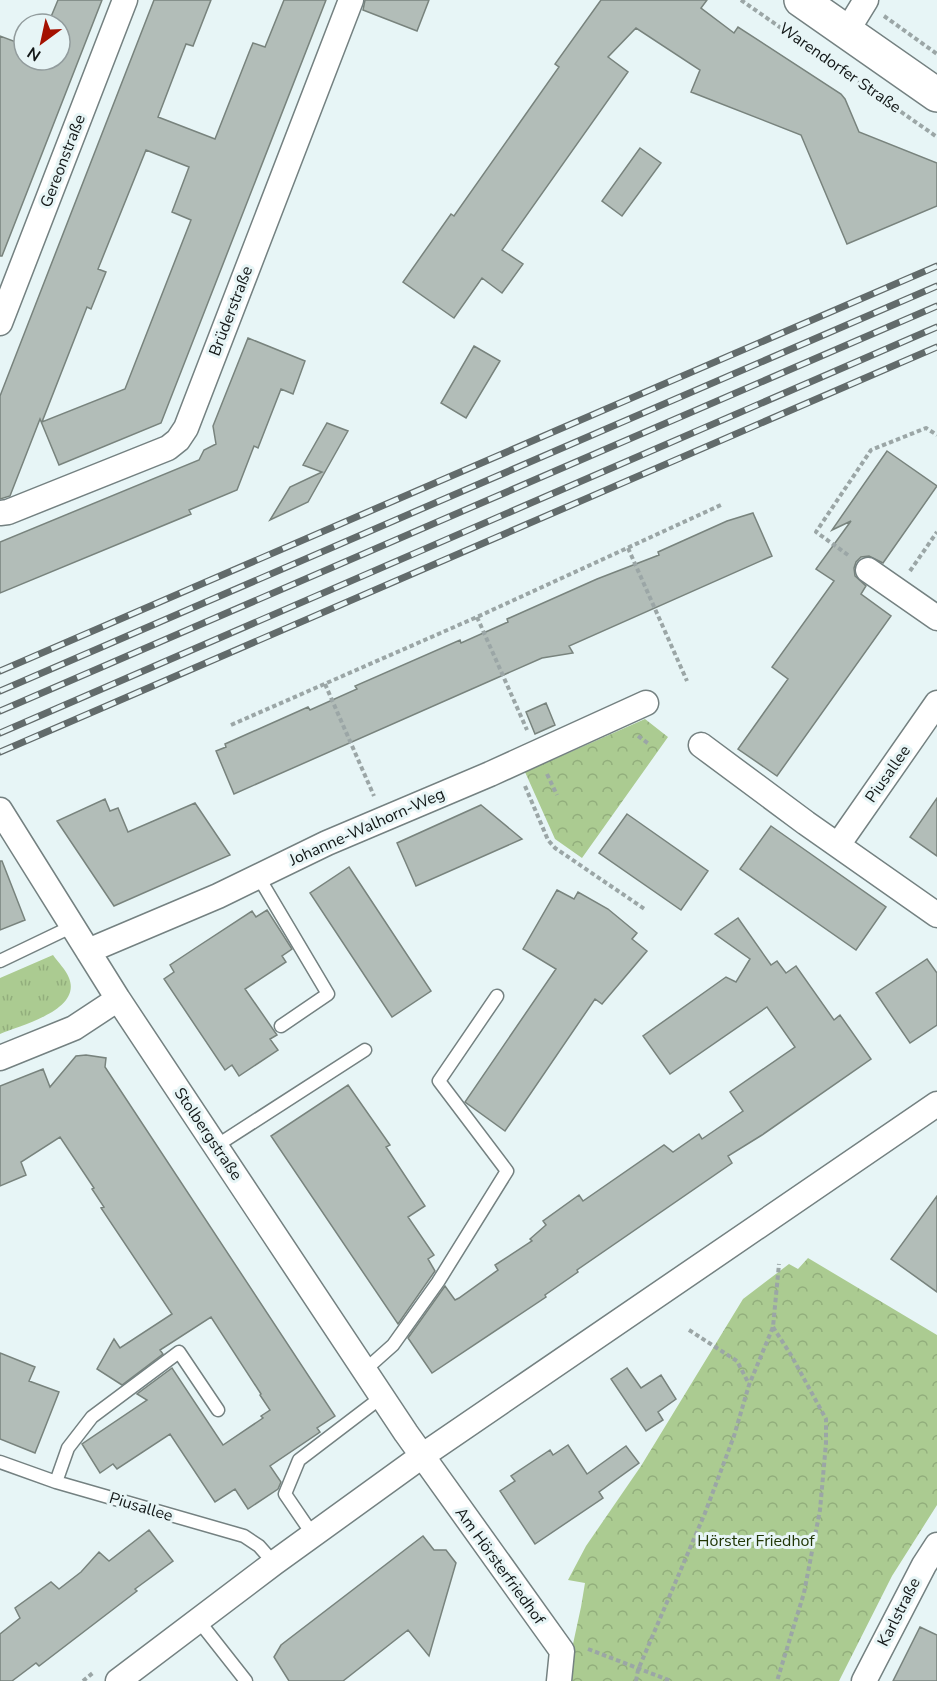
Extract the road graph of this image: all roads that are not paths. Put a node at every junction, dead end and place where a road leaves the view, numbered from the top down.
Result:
1 (125, 0) edge
2 (351, 0) edge
3 (801, 0) edge
4 (866, 1) edge
5 (848, 31) junction
6 (937, 95) edge
7 (0, 323) edge
8 (0, 513) edge
9 (868, 570) road end
10 (937, 618) edge
11 (646, 703) dead end
12 (937, 703) edge
13 (701, 745) dead end
14 (0, 810) edge
15 (838, 845) junction
16 (258, 876) junction
17 (937, 915) edge
18 (73, 926) junction
19 (88, 951) junction
20 (0, 961) edge
21 (497, 996) dead end
22 (118, 999) junction
23 (281, 1026) dead end
24 (365, 1050) dead end
25 (0, 1058) edge
26 (937, 1104) edge
27 (216, 1146) junction
28 (365, 1370) junction
29 (383, 1396) junction
30 (218, 1410) dead end
31 (422, 1455) junction
32 (0, 1462) edge
33 (56, 1482) junction
34 (313, 1535) junction
35 (937, 1545) edge
36 (274, 1563) junction
37 (198, 1620) junction
38 (118, 1681) edge
39 (246, 1681) edge
40 (559, 1681) edge
41 (864, 1681) edge

1 - 7 street, Gereonstraße
2 - 8 street, Brüderstraße
3 - 5 main road, Warendorfer Straße
4 - 5 street
5 - 6 main road, Warendorfer Straße
9 - 10 street
11 - 16 street, Johanne-Walhorn-Weg
12 - 15 street, Piusallee
13 - 15 street
14 - 18 street, Stolbergstraße
15 - 17 street
16 - 19 street, Johanne-Walhorn-Weg
16 - 23 lane
18 - 19 street, Stolbergstraße
18 - 20 lane
19 - 22 street, Stolbergstraße
21 - 28 lane
22 - 25 street
22 - 27 street, Stolbergstraße
24 - 27 lane
26 - 31 street
27 - 28 street, Stolbergstraße
28 - 29 street, Stolbergstraße
29 - 31 street, Stolbergstraße
29 - 34 lane
30 - 33 lane
31 - 34 street
31 - 40 street, Am Hörsterfriedhof
32 - 33 lane, Piusallee
33 - 36 lane, Piusallee
34 - 36 street
35 - 41 street, Karlstraße
36 - 37 street
37 - 38 street
37 - 39 lane

